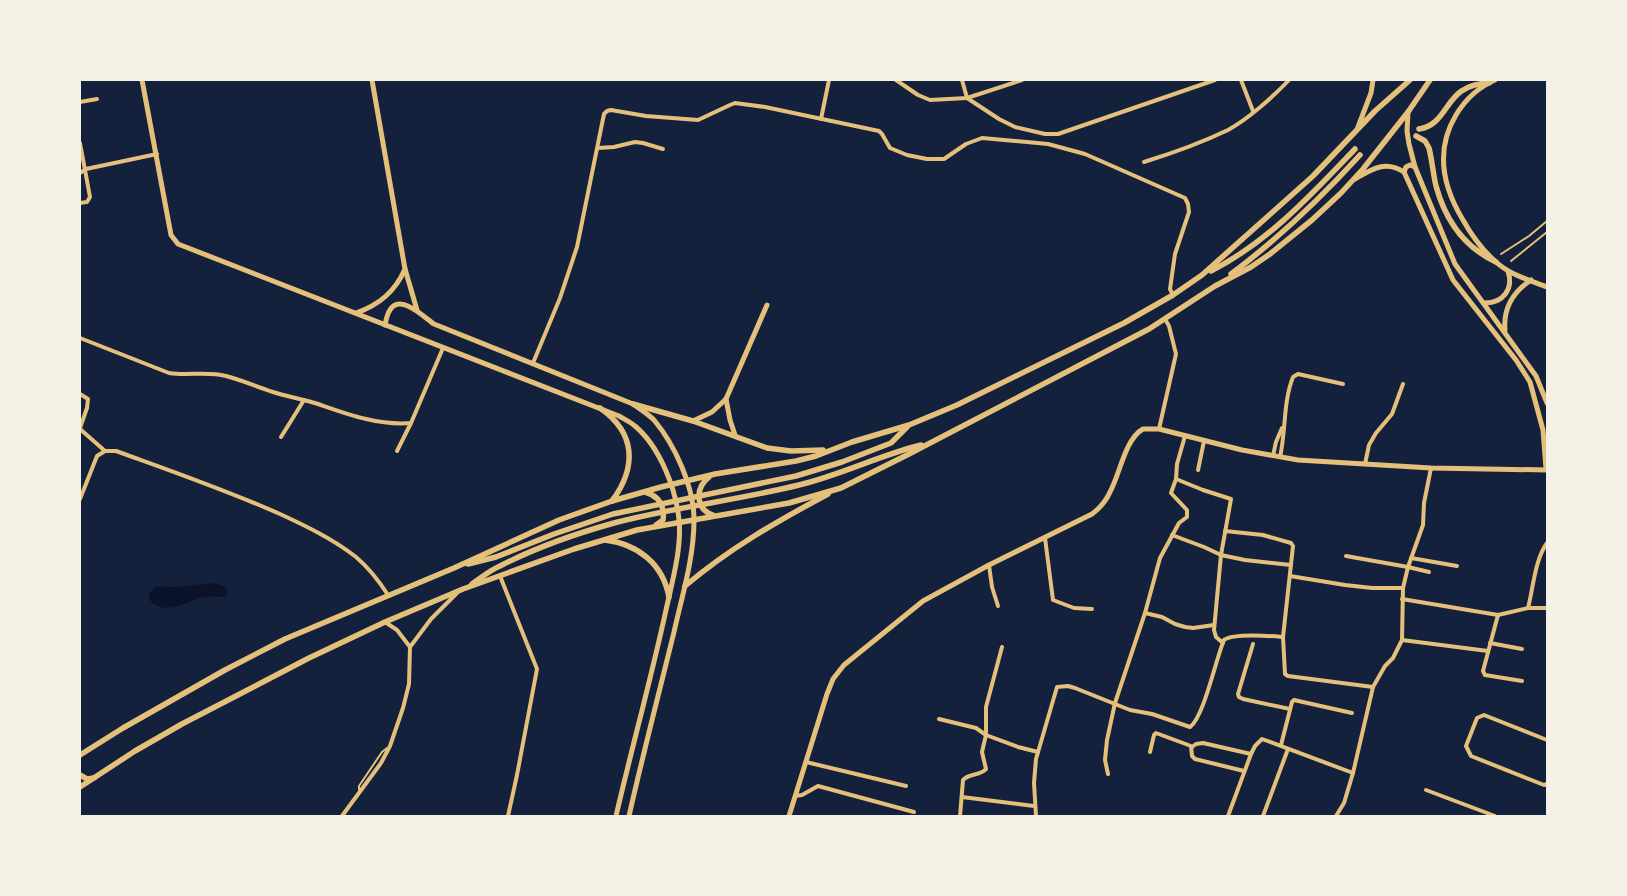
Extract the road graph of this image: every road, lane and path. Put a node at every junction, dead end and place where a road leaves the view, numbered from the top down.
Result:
1 (142, 80) edge
2 (372, 80) edge
3 (829, 80) edge
4 (896, 80) edge
5 (907, 80) edge
6 (962, 80) edge
7 (1022, 80) edge
8 (1215, 80) edge
9 (1241, 80) edge
10 (1289, 80) edge
11 (1373, 80) edge
12 (1410, 80) edge
13 (1430, 80) edge
14 (1492, 81) edge
15 (904, 85) junction
16 (967, 98) junction
17 (97, 99) dead end
18 (80, 102) edge
19 (1253, 112) junction
20 (1408, 112) junction
21 (822, 120) junction
22 (1419, 129) dead end
23 (1357, 130) junction
24 (1416, 136) dead end
25 (80, 143) edge
26 (598, 148) junction
27 (663, 149) dead end
28 (1355, 149) dead end
29 (157, 154) junction
30 (1360, 155) dead end
31 (1144, 162) dead end
32 (1416, 167) junction
33 (86, 168) junction
34 (1404, 172) junction
35 (80, 173) edge
36 (1353, 180) junction
37 (80, 203) edge
38 (1547, 221) edge
39 (1547, 232) edge
40 (1501, 254) dead end
41 (1511, 261) dead end
42 (1496, 262) junction
43 (406, 269) junction
44 (1508, 271) junction
45 (1202, 275) junction
46 (1530, 280) junction
47 (1215, 286) junction
48 (1547, 287) edge
49 (1173, 295) junction
50 (1485, 303) junction
51 (767, 305) dead end
52 (417, 310) junction
53 (355, 314) junction
54 (1165, 319) junction
55 (385, 325) junction
56 (1506, 332) junction
57 (1498, 337) junction
58 (80, 338) edge
59 (443, 348) junction
60 (533, 363) junction
61 (1343, 384) dead end
62 (1403, 384) dead end
63 (80, 394) edge
64 (726, 399) junction
65 (304, 400) junction
66 (1547, 403) edge
67 (633, 404) junction
68 (600, 408) junction
69 (693, 421) junction
70 (411, 423) junction
71 (909, 425) junction
72 (1283, 426) junction
73 (80, 428) edge
74 (1159, 429) junction
75 (735, 436) junction
76 (1185, 436) junction
77 (281, 437) dead end
78 (1204, 441) junction
79 (931, 442) junction
80 (831, 450) junction
81 (105, 451) junction
82 (397, 451) dead end
83 (1273, 456) junction
84 (1280, 457) junction
85 (1364, 464) junction
86 (1431, 468) junction
87 (1198, 470) dead end
88 (1546, 470) edge
89 (715, 474) junction
90 (1176, 479) junction
91 (686, 481) junction
92 (671, 484) junction
93 (841, 488) junction
94 (643, 492) junction
95 (80, 499) edge
96 (612, 501) junction
97 (720, 515) junction
98 (694, 520) junction
99 (679, 522) junction
100 (654, 526) junction
101 (1225, 531) junction
102 (1172, 535) junction
103 (1045, 538) junction
104 (601, 540) junction
105 (1547, 544) edge
106 (1221, 555) junction
107 (1346, 556) dead end
108 (1411, 558) junction
109 (1291, 565) junction
110 (989, 566) junction
111 (1457, 566) dead end
112 (1408, 567) junction
113 (454, 568) junction
114 (1429, 572) dead end
115 (500, 576) junction
116 (1290, 576) junction
117 (685, 586) junction
118 (1403, 588) junction
119 (462, 589) junction
120 (388, 595) junction
121 (669, 597) junction
122 (1402, 599) junction
123 (998, 606) dead end
124 (1528, 608) junction
125 (1547, 608) edge
126 (1092, 609) dead end
127 (1145, 613) junction
128 (1498, 615) junction
129 (385, 622) junction
130 (1214, 625) junction
131 (1283, 637) junction
132 (1402, 640) junction
133 (1223, 643) junction
134 (1490, 643) junction
135 (1253, 644) dead end
136 (1002, 647) dead end
137 (410, 648) junction
138 (1522, 649) dead end
139 (1488, 650) junction
140 (1522, 681) dead end
141 (1373, 687) junction
142 (1115, 703) junction
143 (1290, 709) junction
144 (1352, 714) dead end
145 (939, 719) dead end
146 (986, 735) junction
147 (1547, 740) edge
148 (1281, 745) junction
149 (1192, 747) junction
150 (1288, 749) junction
151 (1038, 752) junction
152 (1150, 752) dead end
153 (1250, 754) junction
154 (80, 755) edge
155 (806, 762) junction
156 (1244, 770) junction
157 (1353, 773) junction
158 (1108, 774) dead end
159 (80, 776) edge
160 (96, 777) junction
161 (1547, 784) edge
162 (906, 786) dead end
163 (80, 788) edge
164 (1426, 790) dead end
165 (795, 796) junction
166 (962, 797) junction
167 (1034, 806) junction
168 (914, 812) dead end
169 (342, 816) edge
170 (508, 816) edge
171 (616, 816) edge
172 (629, 816) edge
173 (789, 816) edge
174 (960, 816) edge
175 (1036, 816) edge
176 (1228, 816) edge
177 (1263, 816) edge
178 (1336, 816) edge
179 (1495, 816) edge

1 - 29 main road
2 - 43 main road
3 - 21 street
4 - 15 street
5 - 15 street
6 - 16 street
7 - 16 street
8 - 16 street
9 - 19 street
10 - 19 street
11 - 23 main road
12 - 23 main road
13 - 20 main road
14 - 22 main road
14 - 42 main road
15 - 16 street
17 - 18 street
19 - 31 street
20 - 32 main road
20 - 36 main road
21 - 26 street
21 - 49 street
23 - 45 main road
24 - 42 main road
25 - 33 street
26 - 27 street
26 - 60 street
28 - 45 main road
29 - 33 street
29 - 53 main road
30 - 47 main road
32 - 34 main road
32 - 50 main road
33 - 35 street
33 - 37 street
34 - 36 main road
34 - 57 main road
36 - 47 main road
38 - 40 lane
39 - 41 lane
42 - 44 main road
43 - 52 main road
43 - 53 main road
44 - 46 main road
44 - 50 main road
45 - 49 main road
46 - 48 main road
46 - 56 main road
47 - 54 main road
49 - 71 main road
50 - 56 main road
51 - 64 main road
52 - 55 main road
52 - 60 main road
53 - 55 main road
54 - 74 street
54 - 79 main road
55 - 59 main road
56 - 57 main road
56 - 66 main road
57 - 88 main road
58 - 65 street
59 - 68 main road
59 - 70 street
60 - 67 main road
61 - 72 street
62 - 85 street
63 - 73 street
64 - 69 main road
64 - 75 main road
65 - 70 street
65 - 77 street
67 - 69 main road
67 - 91 main road
68 - 92 main road
68 - 96 main road
69 - 75 main road
70 - 82 street
71 - 80 main road
71 - 113 main road
72 - 83 street
72 - 84 street
73 - 81 street
74 - 76 main road
74 - 103 main road
75 - 80 main road
76 - 78 main road
76 - 90 street
78 - 83 main road
78 - 87 street
79 - 93 main road
79 - 119 main road
80 - 89 main road
81 - 95 street
81 - 120 street
83 - 84 main road
84 - 85 main road
85 - 86 main road
86 - 88 main road
86 - 108 street
89 - 91 main road
89 - 97 main road
90 - 101 street
90 - 102 street
91 - 92 main road
91 - 98 main road
92 - 94 main road
92 - 99 main road
93 - 97 main road
93 - 117 main road
94 - 96 main road
94 - 100 main road
96 - 113 main road
97 - 98 main road
98 - 99 main road
98 - 117 main road
99 - 100 main road
99 - 121 main road
100 - 104 main road
101 - 106 street
101 - 109 street
102 - 106 street
102 - 127 street
103 - 110 main road
103 - 126 street
104 - 115 main road
104 - 121 main road
105 - 124 street
106 - 109 street
106 - 130 street
107 - 112 street
108 - 111 street
108 - 112 street
109 - 116 street
110 - 123 street
110 - 155 main road
112 - 114 street
112 - 118 street
113 - 120 main road
115 - 119 main road
115 - 170 street
116 - 118 street
116 - 131 street
117 - 172 main road
118 - 122 street
119 - 129 main road
119 - 137 street
120 - 154 main road
121 - 171 main road
122 - 128 street
122 - 132 street
124 - 125 street
124 - 128 street
127 - 130 street
127 - 142 street
128 - 134 street
129 - 137 street
129 - 160 main road
130 - 133 street
131 - 133 street
131 - 141 street
132 - 139 street
132 - 141 street
133 - 142 street
134 - 138 street
134 - 139 street
135 - 143 street
136 - 146 street
137 - 169 street
139 - 140 street
141 - 157 street
142 - 151 street
142 - 158 street
143 - 144 street
143 - 148 street
145 - 146 street
146 - 151 street
146 - 166 street
147 - 161 street
148 - 150 street
148 - 153 street
149 - 152 street
149 - 153 street
149 - 156 street
150 - 157 street
150 - 177 street
151 - 167 street
153 - 156 street
155 - 162 street
155 - 165 main road
156 - 176 street
157 - 178 street
159 - 160 main road
160 - 163 main road
164 - 179 street
165 - 168 street
165 - 173 main road
166 - 167 street
166 - 174 street
167 - 175 street

